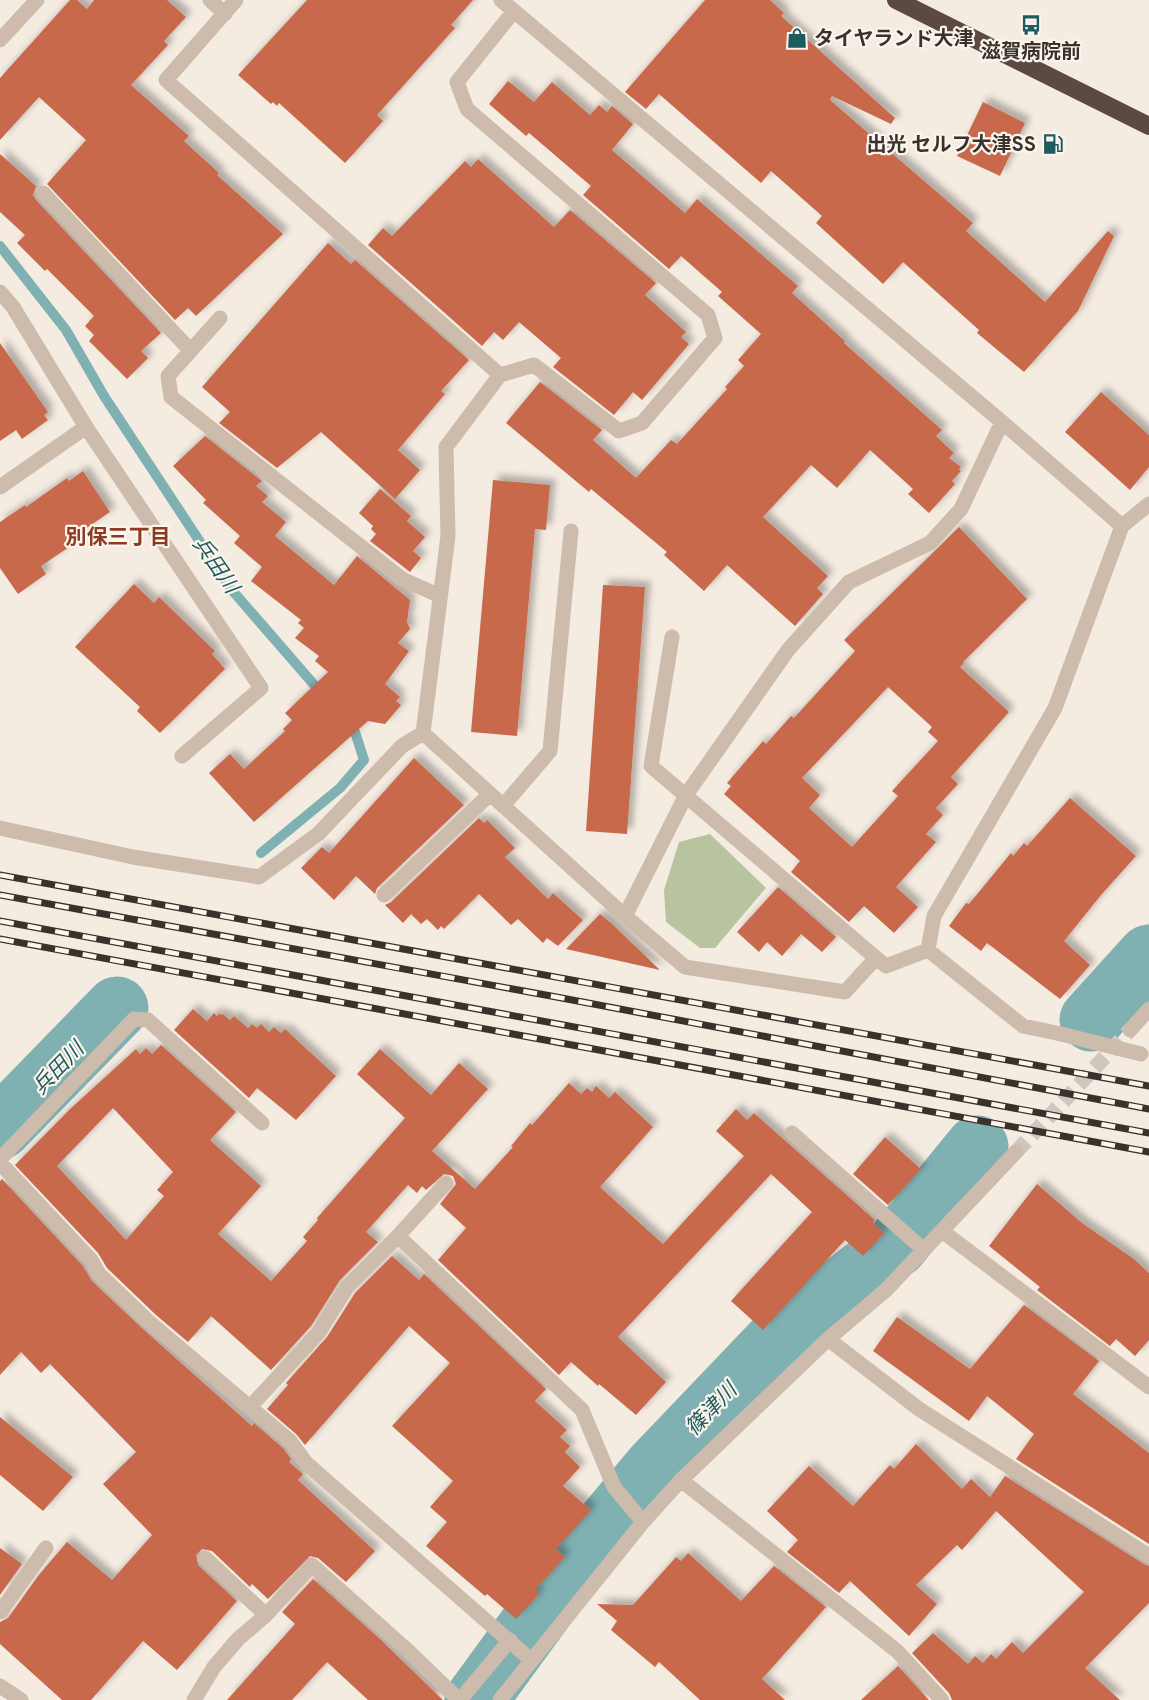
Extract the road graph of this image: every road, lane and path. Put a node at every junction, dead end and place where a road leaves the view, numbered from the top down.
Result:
1 (37, 0) edge
2 (210, 0) edge
3 (236, 0) edge
4 (501, 0) edge
5 (896, 0) edge
6 (514, 11) junction
7 (225, 14) junction
8 (0, 40) edge
9 (1149, 126) edge
10 (43, 193) dead end
11 (0, 292) edge
12 (220, 318) dead end
13 (190, 350) junction
14 (500, 375) junction
15 (1002, 422) junction
16 (86, 427) junction
17 (0, 487) edge
18 (1149, 504) edge
19 (1122, 526) junction
20 (571, 531) dead end
21 (440, 596) junction
22 (672, 637) dead end
23 (423, 733) junction
24 (182, 756) dead end
25 (490, 794) junction
26 (686, 795) junction
27 (503, 806) junction
28 (0, 828) edge
29 (384, 895) dead end
30 (625, 916) junction
31 (928, 950) junction
32 (876, 958) junction
33 (1149, 1009) edge
34 (1130, 1030) tunnel mouth
35 (1147, 1055) edge
36 (262, 1123) dead end
37 (792, 1133) dead end
38 (1016, 1152) tunnel mouth
39 (0, 1161) edge
40 (446, 1184) dead end
41 (942, 1231) junction
42 (398, 1236) junction
43 (921, 1247) junction
44 (828, 1339) junction
45 (1149, 1387) edge
46 (251, 1406) junction
47 (681, 1480) junction
48 (640, 1518) junction
49 (46, 1548) dead end
50 (1149, 1556) edge
51 (205, 1558) dead end
52 (0, 1612) edge
53 (266, 1615) junction
54 (510, 1640) junction
55 (528, 1658) junction
56 (0, 1686) edge
57 (21, 1700) edge
58 (194, 1700) edge
59 (460, 1700) edge
60 (500, 1700) edge
61 (942, 1700) edge

1 - 8 street
2 - 7 street
3 - 7 street
4 - 6 street
5 - 9 highway
6 - 14 street
6 - 15 street
7 - 14 street
10 - 13 street
11 - 16 street
12 - 13 street
13 - 21 street
14 - 21 street
15 - 19 street
15 - 26 street
16 - 17 street
16 - 24 street
18 - 19 street
19 - 31 street
20 - 27 street
21 - 23 street
22 - 26 street
23 - 25 street
23 - 28 street
25 - 27 street
25 - 29 street
26 - 30 street
26 - 32 street
27 - 30 street
30 - 32 street
31 - 32 street
31 - 35 street, bridge
33 - 34 street
36 - 39 street
37 - 43 street
38 - 41 street
39 - 46 street
40 - 42 street
41 - 43 street
41 - 45 street
42 - 46 street
42 - 48 street
43 - 44 street
44 - 47 street
44 - 50 street
46 - 54 street
47 - 48 street
47 - 61 street
48 - 55 street
49 - 52 street
51 - 53 street
53 - 58 street
53 - 59 street
54 - 55 street
54 - 59 street
55 - 60 street
56 - 57 street

